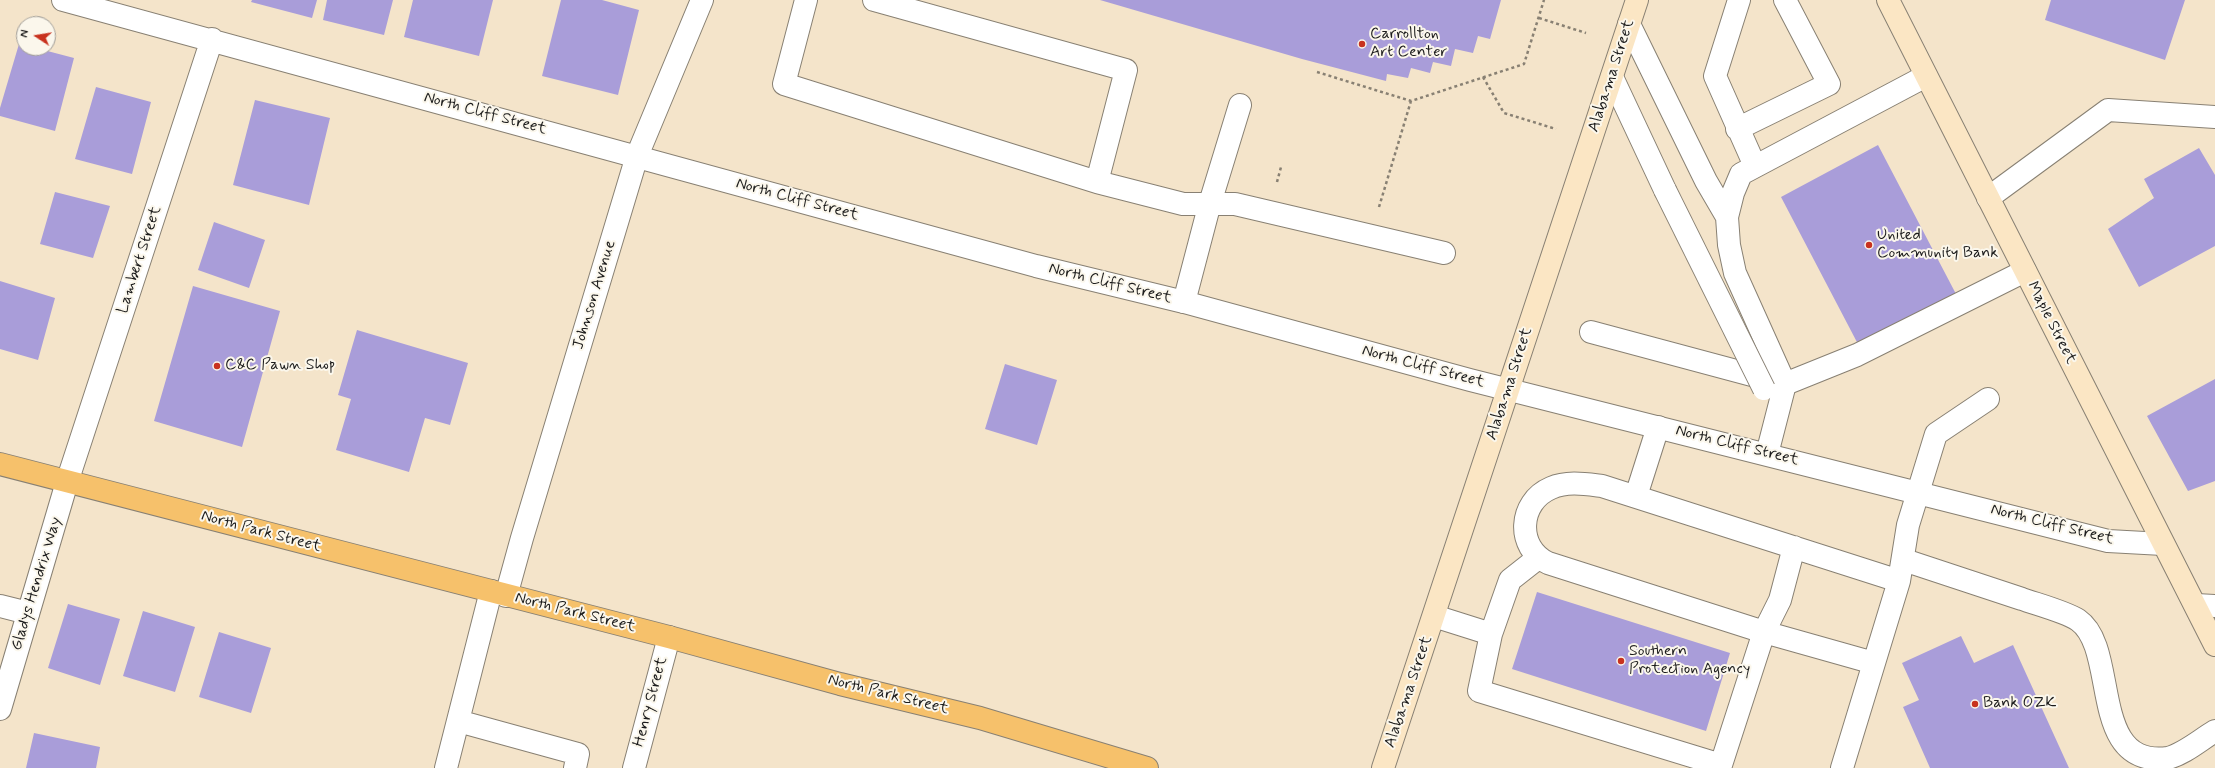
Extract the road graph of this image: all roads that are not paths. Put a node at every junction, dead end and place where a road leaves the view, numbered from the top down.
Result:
1 (63, 0) edge
2 (702, 0) edge
3 (806, 0) edge
4 (874, 0) edge
5 (1637, 0) edge
6 (1739, 0) edge
7 (1785, 0) edge
8 (1888, 0) edge
9 (1629, 24) junction
10 (212, 39) junction
11 (1926, 76) junction
12 (1612, 77) junction
13 (1240, 105) dead end
14 (2215, 117) edge
15 (1737, 129) junction
16 (637, 156) junction
17 (1755, 166) junction
18 (1097, 182) junction
19 (1988, 198) junction
20 (1210, 203) junction
21 (1727, 217) junction
22 (1444, 253) dead end
23 (2025, 271) junction
24 (1184, 302) junction
25 (1591, 332) dead end
26 (1775, 387) junction
27 (1508, 389) junction
28 (1988, 399) dead end
29 (1658, 427) junction
30 (1767, 454) junction
31 (0, 464) edge
32 (68, 482) junction
33 (1920, 492) junction
34 (1636, 496) junction
35 (2162, 544) junction
36 (1794, 547) junction
37 (1538, 558) junction
38 (1904, 560) junction
39 (1899, 581) junction
40 (499, 593) junction
41 (2205, 605) edge
42 (0, 606) edge
43 (28, 613) junction
44 (1434, 616) junction
45 (1764, 632) junction
46 (1492, 634) junction
47 (669, 637) junction
48 (2215, 645) edge
49 (1874, 663) junction
50 (0, 708) edge
51 (458, 721) junction
52 (2215, 732) edge
53 (1720, 766) edge
54 (578, 767) edge
55 (446, 768) edge
56 (634, 768) edge
57 (1148, 768) edge
58 (1383, 768) edge
59 (1842, 768) edge

1 - 10 street, North Cliff Street
2 - 16 street, Johnson Avenue
3 - 18 street
4 - 18 street
5 - 9 main road, Alabama Street
6 - 15 street
7 - 15 street
8 - 11 main road, Maple Street
9 - 12 main road, Alabama Street
9 - 21 street
10 - 16 street, North Cliff Street
10 - 32 street, Lambert Street
11 - 17 street
11 - 19 main road, Maple Street
12 - 26 street, bridge
12 - 27 main road, Alabama Street
13 - 20 street
14 - 19 street
15 - 17 street
16 - 24 street, North Cliff Street
16 - 40 street, Johnson Avenue
17 - 21 street
18 - 20 street
19 - 23 main road, Maple Street
20 - 22 street
20 - 24 street
21 - 26 street
23 - 26 street
23 - 35 main road, Maple Street
24 - 27 street, North Cliff Street
25 - 26 street
26 - 30 street
27 - 29 street, North Cliff Street
27 - 44 main road, Alabama Street
28 - 33 street
29 - 30 street, North Cliff Street
29 - 34 street
30 - 33 street, North Cliff Street
31 - 32 main road, North Park Street
32 - 40 main road, North Park Street
32 - 43 street, Gladys Hendrix Way
33 - 35 street, North Cliff Street
33 - 38 street
34 - 36 street
34 - 37 street
35 - 41 main road, Maple Street
36 - 39 street
36 - 45 street
37 - 45 street
37 - 46 street
38 - 39 street
38 - 52 street
39 - 49 street
40 - 47 main road, North Park Street
40 - 51 street, Johnson Avenue
41 - 48 main road, Maple Street
42 - 43 street
43 - 50 street, Gladys Hendrix Way
44 - 46 street
44 - 58 main road, Alabama Street
45 - 49 street
45 - 53 street
46 - 53 street
47 - 56 street, Henry Street
47 - 57 main road, North Park Street
49 - 59 street
51 - 54 street
51 - 55 street, Johnson Avenue

